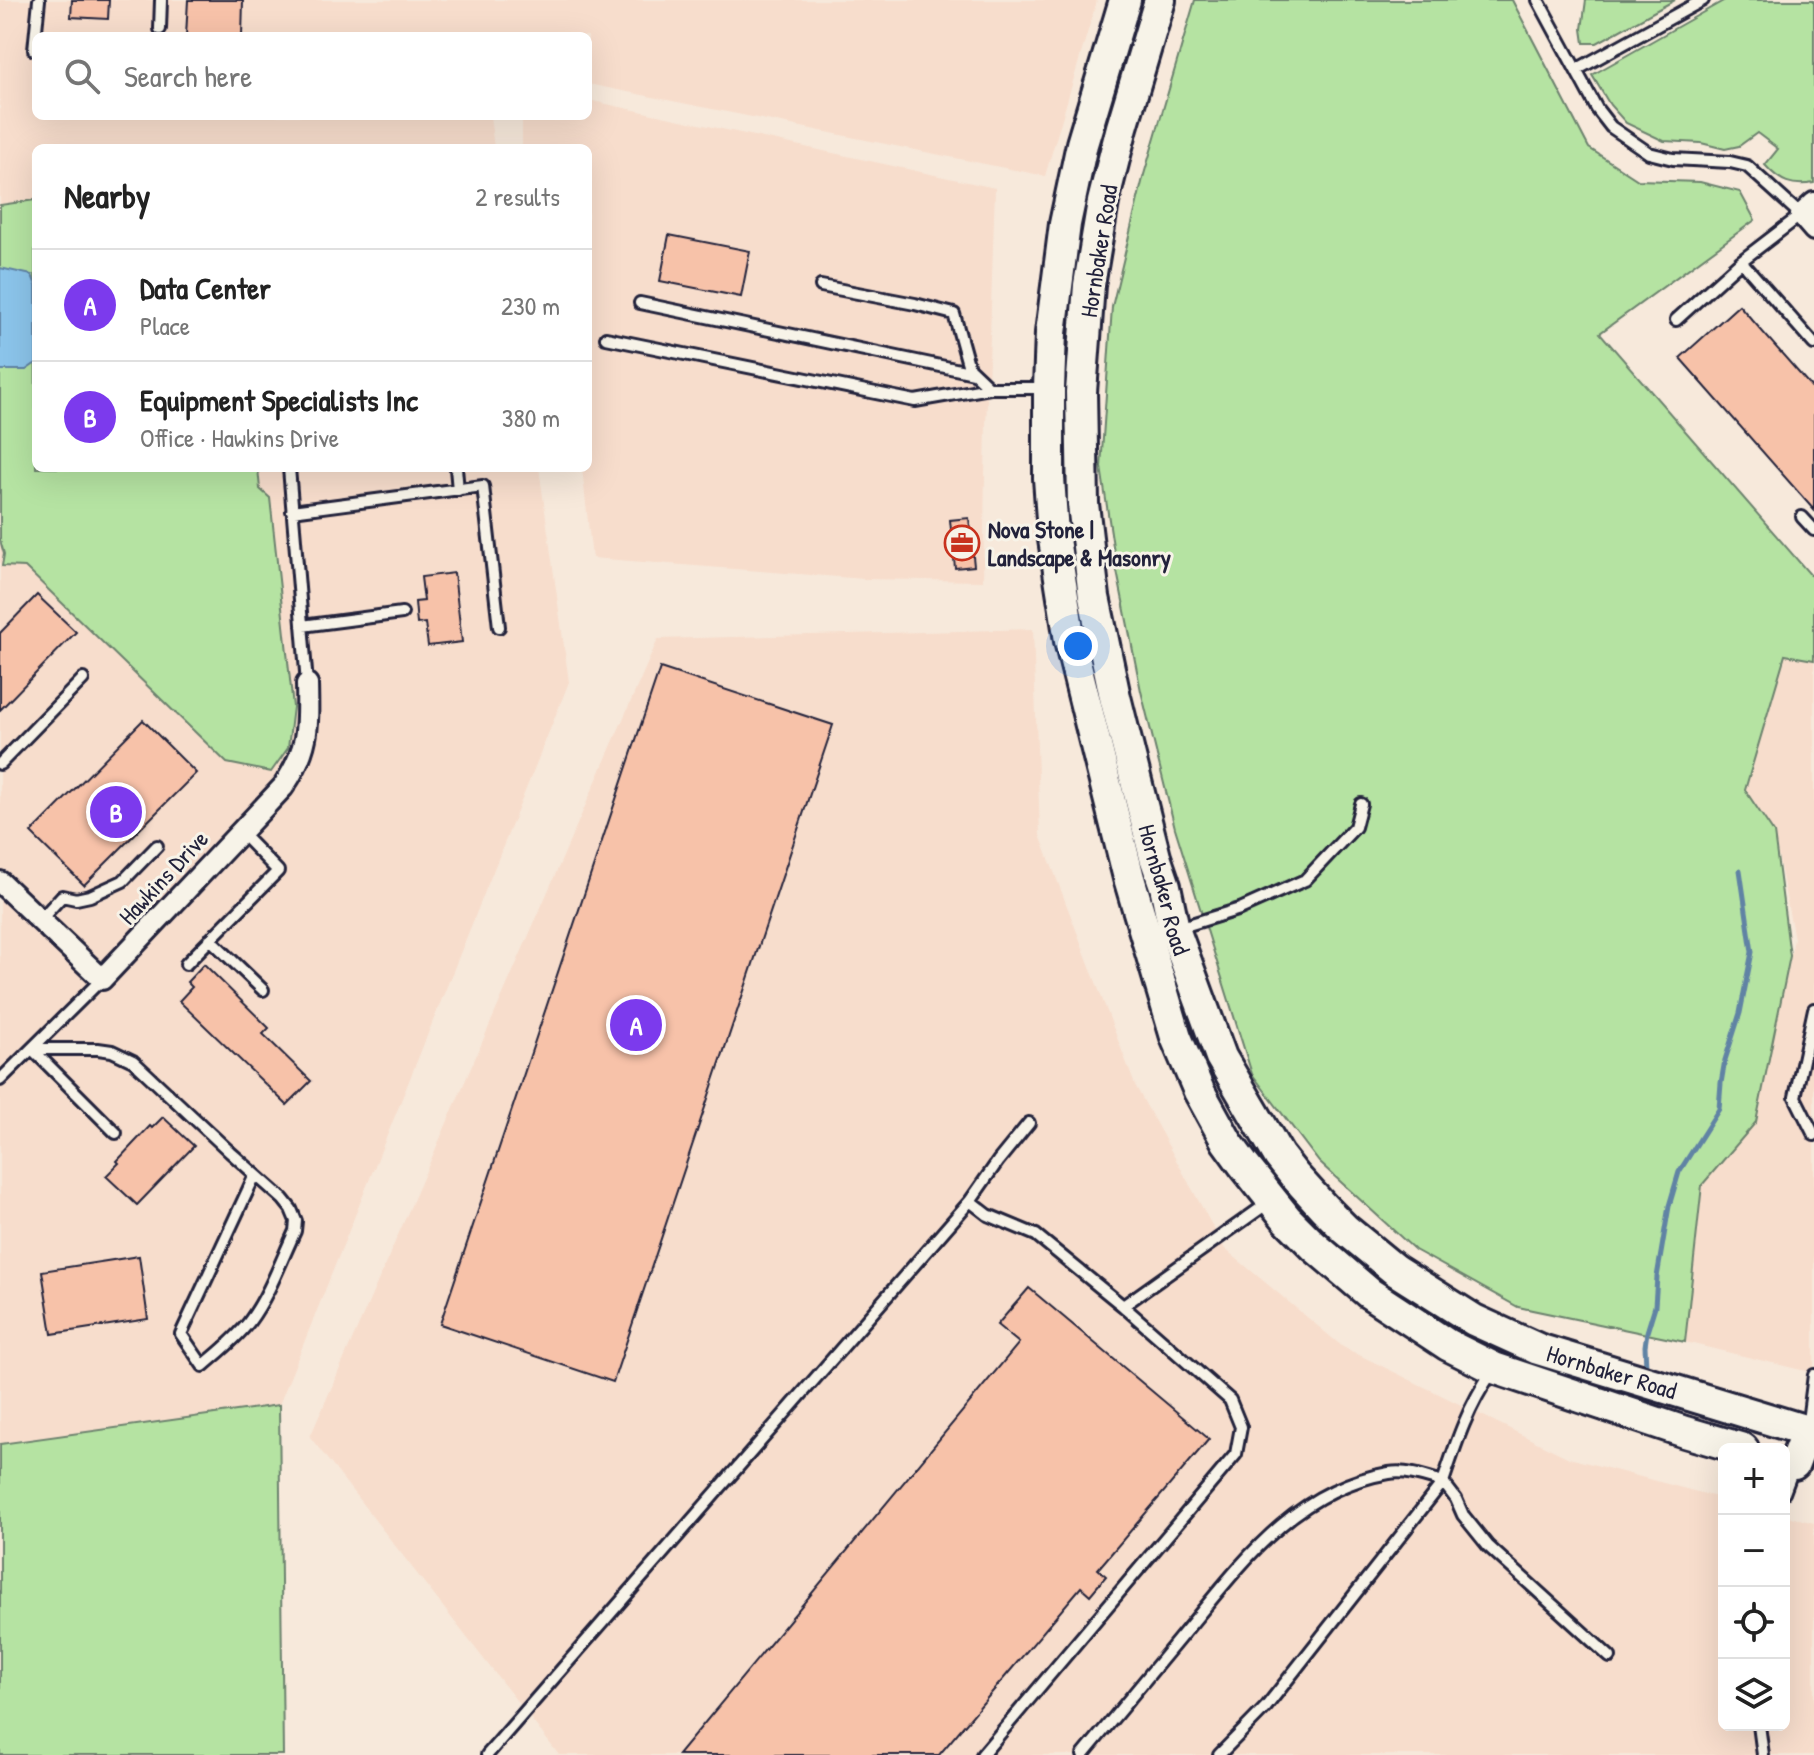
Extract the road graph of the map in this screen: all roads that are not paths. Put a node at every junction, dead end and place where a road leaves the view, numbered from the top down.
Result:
1 (39, 0) edge
2 (161, 0) edge
3 (1125, 0) edge
4 (1160, 0) edge
5 (1538, 0) edge
6 (1703, 0) edge
7 (160, 29) dead end
8 (36, 32) edge
9 (1576, 70) junction
10 (1810, 216) edge
11 (1741, 261) junction
12 (821, 286) dead end
13 (640, 303) dead end
14 (1676, 320) dead end
15 (606, 338) dead end
16 (1814, 344) edge
17 (974, 373) junction
18 (990, 388) junction
19 (1049, 388) junction
20 (289, 472) edge
21 (456, 472) edge
22 (458, 490) junction
23 (292, 511) junction
24 (1802, 517) dead end
25 (1814, 530) edge
26 (402, 613) dead end
27 (302, 626) junction
28 (499, 627) dead end
29 (83, 679) dead end
30 (307, 684) joint
31 (0, 764) edge
32 (1361, 804) dead end
33 (241, 833) junction
34 (157, 846) dead end
35 (0, 882) edge
36 (40, 920) junction
37 (1160, 933) junction
38 (210, 939) junction
39 (186, 964) dead end
40 (102, 979) junction
41 (263, 990) dead end
42 (1814, 1009) edge
43 (32, 1049) junction
44 (0, 1080) edge
45 (1029, 1123) dead end
46 (116, 1133) dead end
47 (1814, 1135) edge
48 (255, 1175) junction
49 (1271, 1200) junction
50 (970, 1201) junction
51 (1123, 1306) junction
52 (1494, 1368) junction
53 (1814, 1375) edge
54 (1810, 1431) edge
55 (1723, 1443) edge
56 (1797, 1465) edge
57 (1443, 1482) junction
58 (1610, 1657) dead end
59 (1760, 1731) edge
60 (487, 1755) edge
61 (982, 1755) edge
62 (1083, 1755) edge
63 (1219, 1755) edge
64 (1763, 1755) edge

1 - 8 lane
2 - 7 lane
3 - 19 main road, Hornbaker Road
4 - 37 main road, Hornbaker Road
5 - 9 lane
6 - 9 lane
9 - 10 lane
10 - 11 lane
11 - 14 lane
11 - 16 lane
12 - 17 lane
13 - 17 lane
15 - 18 lane
17 - 18 lane
18 - 19 lane
19 - 37 main road, Hornbaker Road
20 - 23 lane
21 - 22 lane
22 - 23 lane
22 - 28 lane
23 - 27 lane
24 - 25 lane
26 - 27 lane
27 - 30 lane
29 - 31 lane
30 - 33 street, Hawkins Drive
32 - 37 lane
33 - 38 lane
33 - 40 street, Hawkins Drive
34 - 36 lane
35 - 36 street
36 - 40 street
37 - 49 main road, Hornbaker Road
37 - 54 main road, Hornbaker Road
38 - 39 lane
38 - 41 lane
40 - 43 lane
42 - 47 lane
43 - 44 lane
43 - 46 lane
43 - 48 lane
45 - 50 lane
48 - 48 lane
49 - 51 lane
49 - 52 main road, Hornbaker Road
50 - 51 lane
50 - 60 lane
51 - 61 lane
52 - 55 main road, Hornbaker Road
52 - 57 lane
53 - 54 lane
54 - 56 main road
57 - 58 lane
57 - 62 lane
57 - 63 lane
59 - 64 lane

